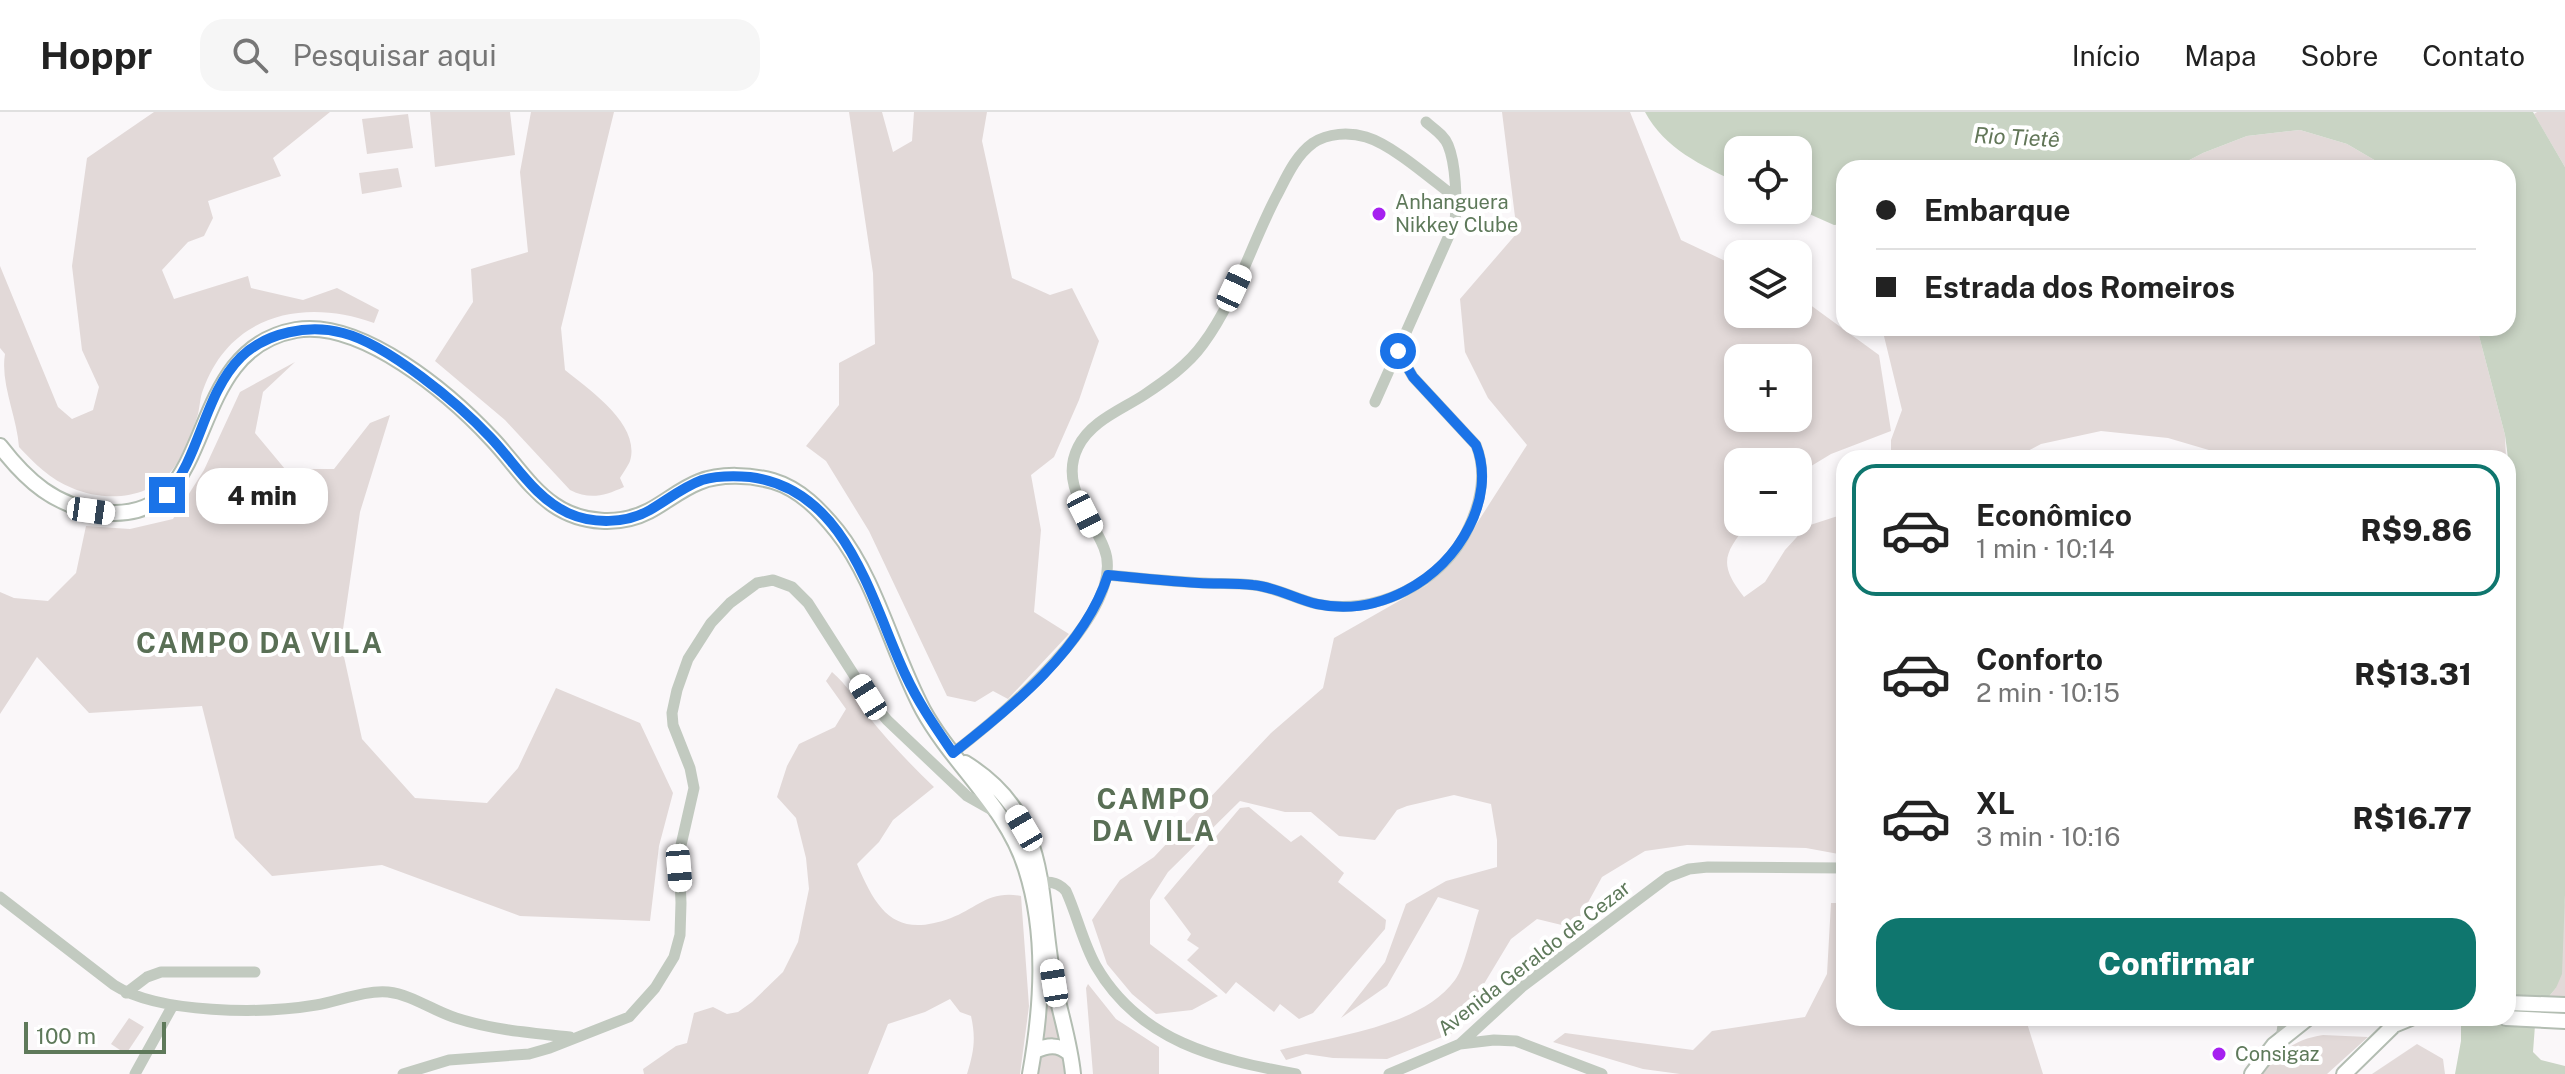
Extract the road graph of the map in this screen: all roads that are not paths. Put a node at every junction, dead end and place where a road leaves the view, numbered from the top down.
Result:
1 (1426, 122) dead end
2 (1456, 198) junction
3 (1398, 351) junction
4 (1375, 402) dead end
5 (0, 446) edge
6 (1108, 575) junction
7 (956, 756) junction
8 (1002, 817) junction
9 (1024, 828) junction
10 (1836, 868) edge
11 (1037, 891) junction
12 (0, 897) edge
13 (255, 972) dead end
14 (126, 993) junction
15 (2516, 1003) edge
16 (173, 1005) junction
17 (2565, 1005) edge
18 (2516, 1019) edge
19 (2565, 1021) edge
20 (2283, 1026) edge
21 (2296, 1026) edge
22 (2393, 1026) edge
23 (574, 1038) junction
24 (2281, 1039) junction
25 (1460, 1044) junction
26 (1035, 1051) junction
27 (1069, 1053) junction
28 (135, 1074) edge
29 (403, 1074) edge
30 (1030, 1074) edge
31 (1073, 1074) edge
32 (1296, 1074) edge
33 (1389, 1074) edge
34 (1602, 1074) edge
35 (2252, 1074) edge
36 (2344, 1074) edge

1 - 2 street
2 - 3 street
2 - 6 street
3 - 4 street
3 - 6 street
5 - 7 main road
6 - 7 street
7 - 8 main road
7 - 9 main road
8 - 9 street
8 - 11 main road
8 - 23 street
9 - 11 main road
10 - 25 street, Avenida Geraldo de Cezar
11 - 26 main road
11 - 27 main road
11 - 32 street
12 - 14 street
13 - 14 street
14 - 16 street
15 - 17 main road
16 - 23 street
16 - 28 street
18 - 19 main road
20 - 24 street
21 - 24 main road
22 - 36 main road
23 - 29 street
24 - 35 main road
25 - 33 street, Avenida Geraldo de Cezar
25 - 34 street
26 - 27 main road
26 - 30 main road
27 - 31 main road

